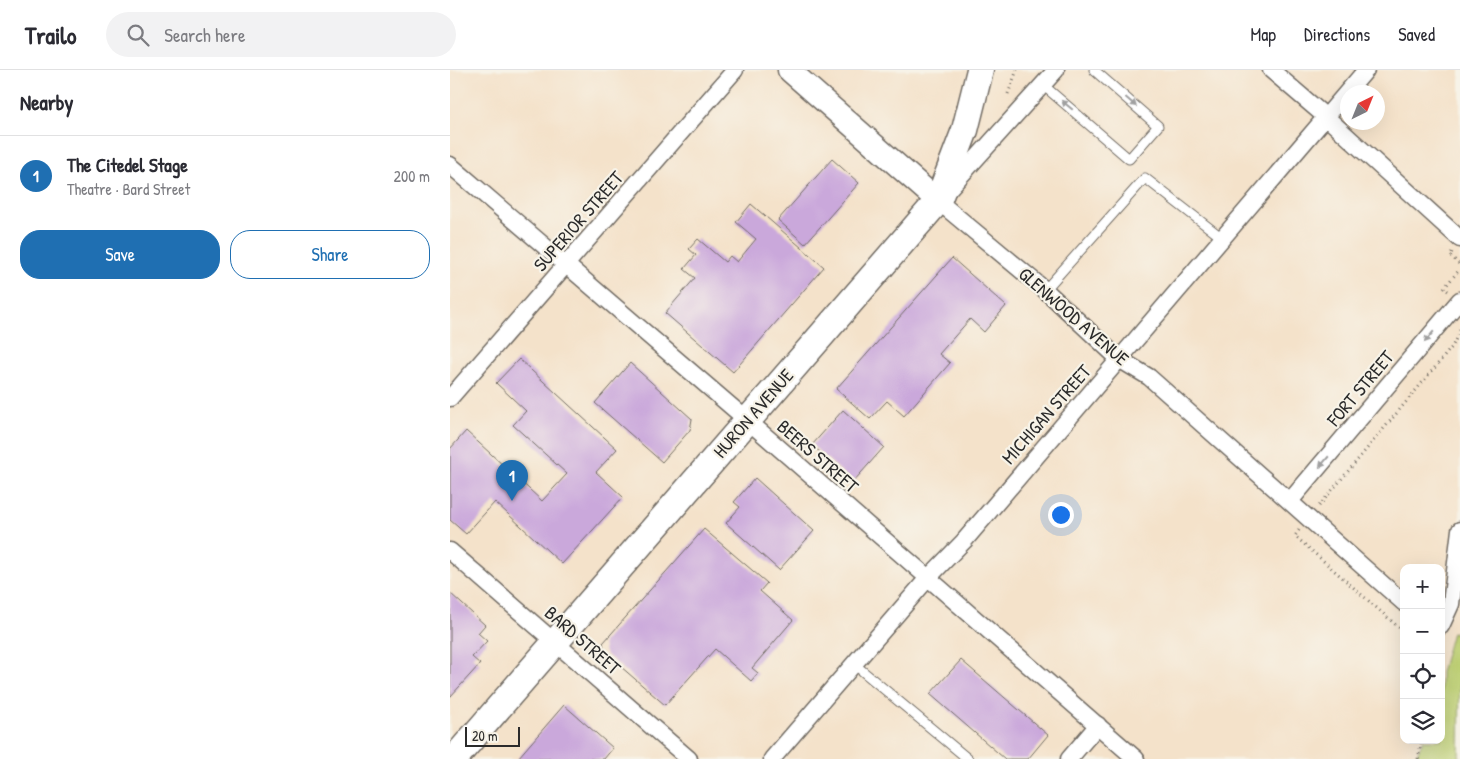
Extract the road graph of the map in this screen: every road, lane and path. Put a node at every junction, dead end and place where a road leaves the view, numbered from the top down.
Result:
1 (735, 70) edge
2 (789, 70) edge
3 (980, 70) edge
4 (1017, 70) edge
5 (1056, 70) edge
6 (1094, 70) edge
7 (1271, 70) edge
8 (1366, 70) edge
9 (1043, 85) junction
10 (1008, 94) dead end
11 (1326, 117) junction
12 (450, 165) edge
13 (938, 201) junction
14 (1221, 237) junction
15 (1460, 238) edge
16 (1450, 255) dead end
17 (566, 264) junction
18 (1460, 265) edge
19 (1460, 269) edge
20 (1444, 288) dead end
21 (1045, 290) junction
22 (1460, 300) edge
23 (1460, 330) edge
24 (1119, 360) junction
25 (450, 398) edge
26 (747, 420) junction
27 (1290, 501) junction
28 (1320, 504) dead end
29 (1460, 530) edge
30 (1295, 536) dead end
31 (450, 550) edge
32 (928, 578) junction
33 (1400, 599) edge
34 (1445, 617) edge
35 (1400, 628) edge
36 (555, 642) junction
37 (854, 664) junction
38 (1098, 726) junction
39 (1421, 744) edge
40 (454, 759) edge
41 (689, 759) edge
42 (772, 759) edge
43 (968, 759) edge
44 (1068, 759) edge
45 (1136, 759) edge
46 (1418, 759) edge

1 - 17 street, SUPERIOR STREET
2 - 13 street, GLENWOOD AVENUE
3 - 13 main road
4 - 10 path
5 - 9 street, HURON AVENUE
6 -> 9 lane
7 - 11 street
8 - 11 street, MICHIGAN STREET
9 - 13 street, HURON AVENUE
11 - 14 street, MICHIGAN STREET
11 - 15 street
12 - 17 street, BEERS STREET
13 - 21 street, GLENWOOD AVENUE
13 - 26 main road, HURON AVENUE
14 - 21 lane
14 - 24 street, MICHIGAN STREET
16 - 18 path
17 - 25 street, SUPERIOR STREET
17 - 26 street, BEERS STREET
19 - 20 path
21 - 24 street, GLENWOOD AVENUE
22 -> 27 street, FORT STREET
23 - 28 path
24 - 27 street, GLENWOOD AVENUE
24 - 32 street, MICHIGAN STREET
26 - 32 street, BEERS STREET
26 - 36 main road, HURON AVENUE
27 - 33 street, GLENWOOD AVENUE
29 - 34 street
30 - 35 path
31 - 36 street, BARD STREET
32 - 37 street, MICHIGAN STREET
32 - 38 street, BEERS STREET
36 - 40 main road, HURON AVENUE
36 - 41 street, BARD STREET
37 - 42 street, MICHIGAN STREET
37 - 43 lane
38 - 44 street
38 - 45 street, BEERS STREET
39 - 46 path

